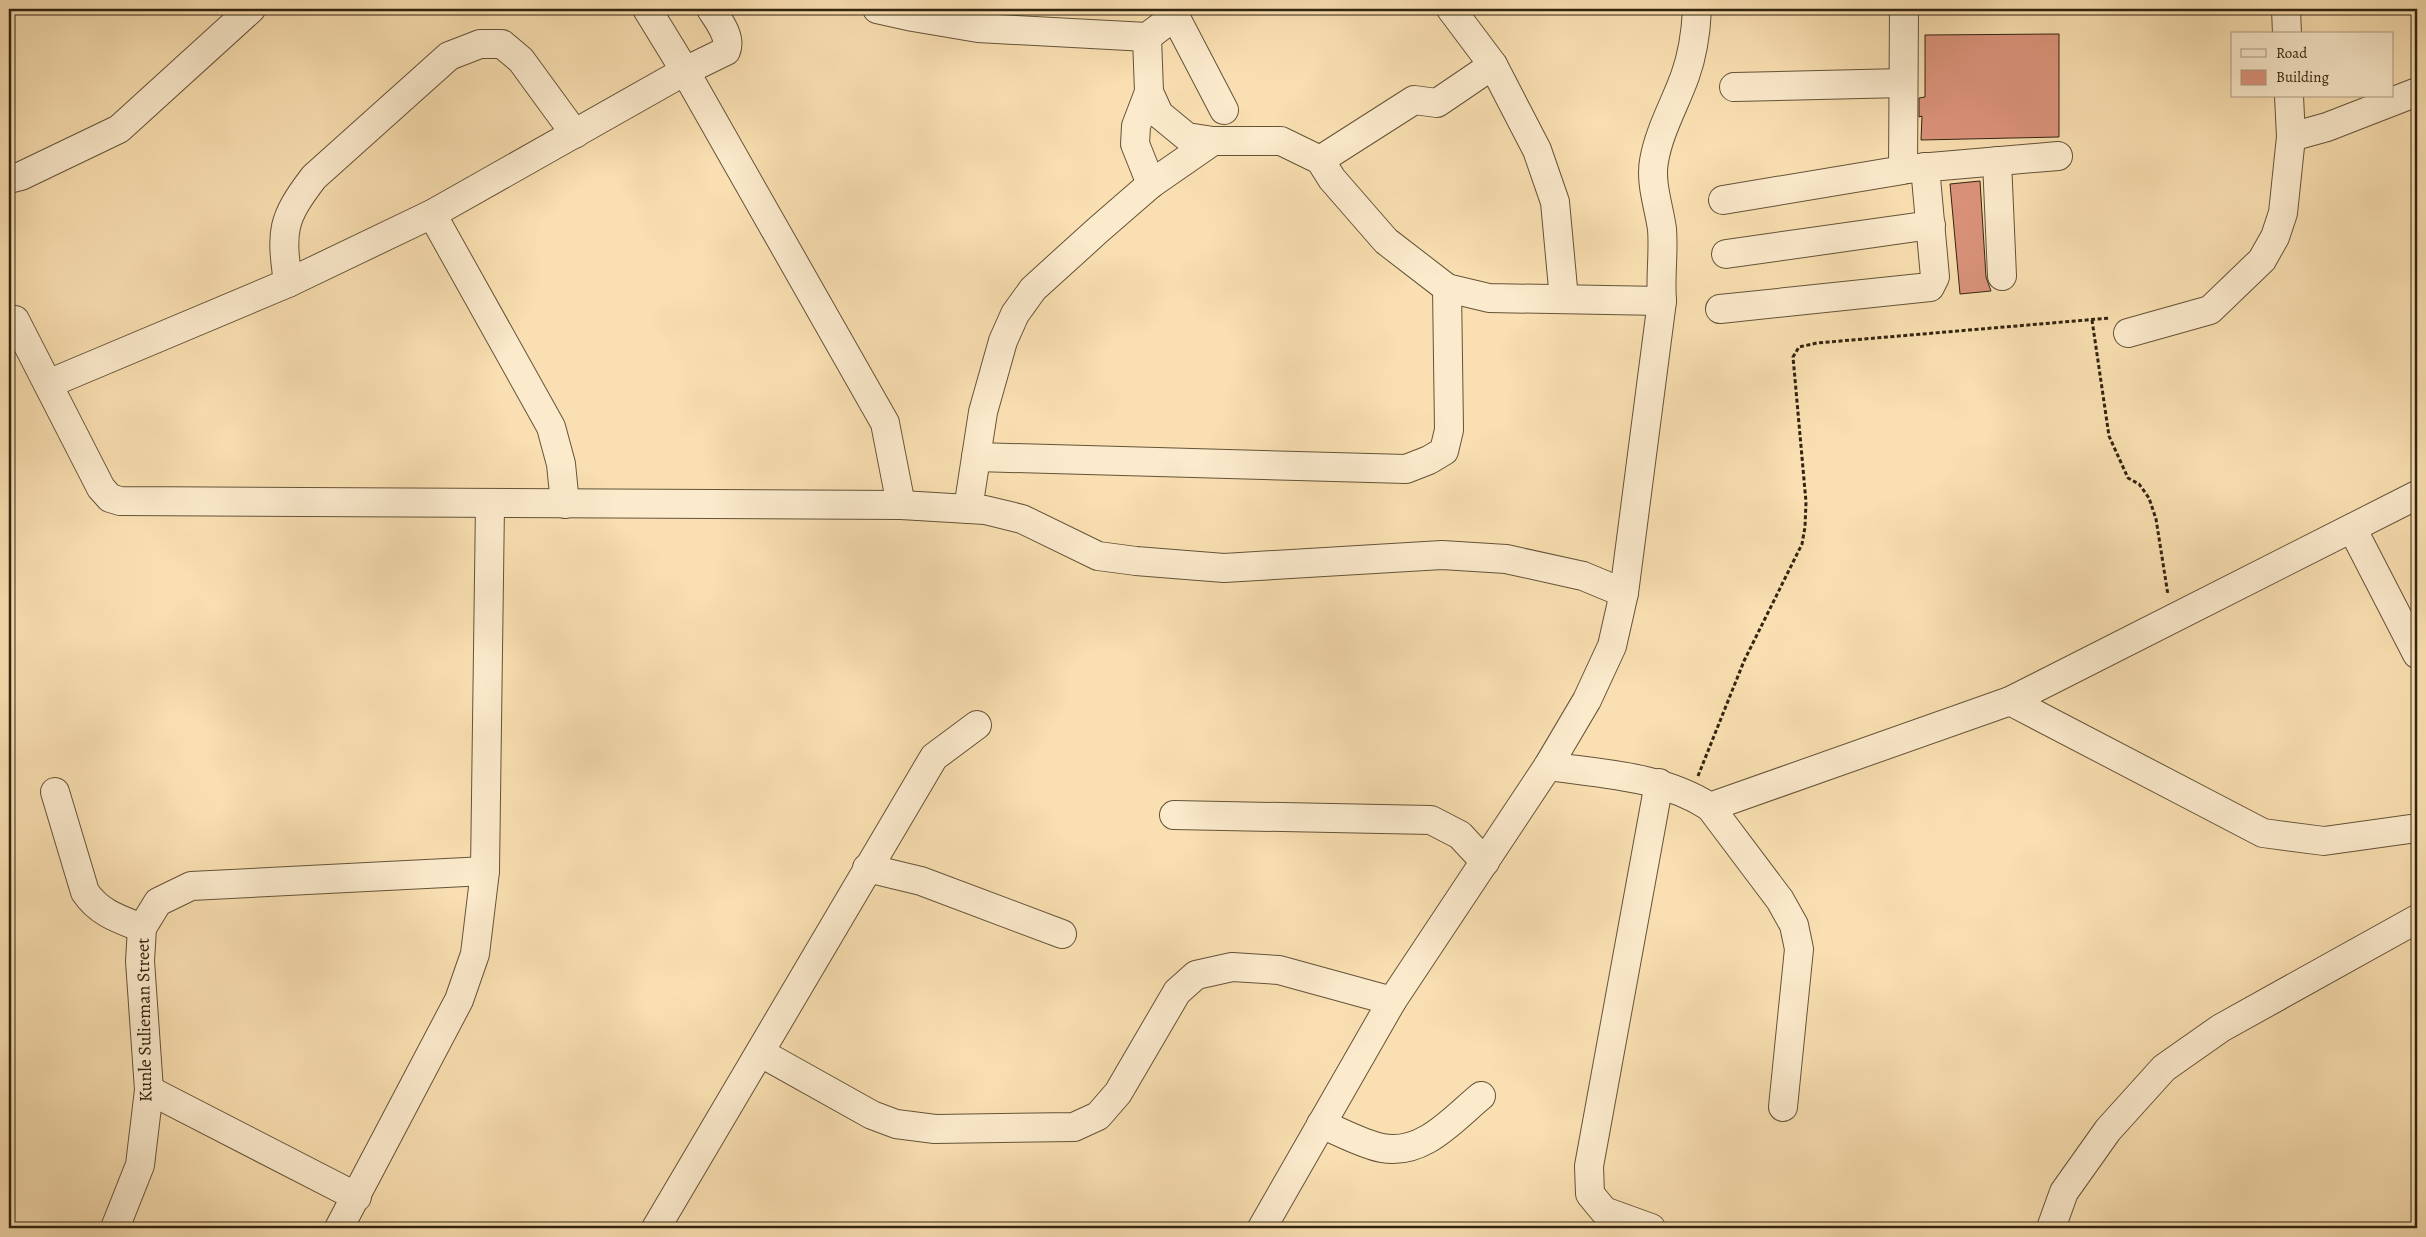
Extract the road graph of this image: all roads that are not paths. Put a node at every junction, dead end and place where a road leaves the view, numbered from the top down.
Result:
1 (251, 9) edge
2 (647, 9) edge
3 (711, 9) edge
4 (877, 9) edge
5 (1451, 9) edge
6 (1697, 9) edge
7 (1904, 9) edge
8 (2286, 9) edge
9 (1173, 13) edge
10 (2287, 32) edge
11 (1147, 37) junction
12 (1493, 64) junction
13 (685, 71) junction
14 (1903, 83) junction
15 (1734, 87) dead end
16 (1149, 92) junction
17 (2417, 92) edge
18 (2289, 98) edge
19 (1224, 110) dead end
20 (575, 134) junction
21 (2291, 137) junction
22 (1213, 141) junction
23 (2058, 156) dead end
24 (1320, 160) junction
25 (1997, 161) junction
26 (1914, 169) junction
27 (9, 179) edge
28 (1151, 184) junction
29 (1722, 200) dead end
30 (432, 214) junction
31 (1931, 225) junction
32 (1726, 254) dead end
33 (2002, 276) dead end
34 (288, 283) junction
35 (1447, 288) junction
36 (1564, 299) junction
37 (1662, 301) junction
38 (1720, 309) dead end
39 (14, 320) dead end
40 (2123, 325) road end
41 (48, 384) junction
42 (976, 457) junction
43 (2417, 495) edge
44 (490, 504) junction
45 (566, 504) junction
46 (901, 505) junction
47 (968, 509) junction
48 (2352, 528) junction
49 (1624, 593) junction
50 (2417, 654) edge
51 (2010, 701) junction
52 (977, 725) dead end
53 (1548, 766) junction
54 (1659, 783) junction
55 (55, 792) dead end
56 (1700, 801) junction
57 (1174, 814) dead end
58 (2417, 828) edge
59 (1485, 862) junction
60 (867, 868) junction
61 (485, 871) junction
62 (2417, 918) edge
63 (142, 928) junction
64 (1062, 934) dead end
65 (1392, 1000) junction
66 (761, 1053) junction
67 (148, 1090) junction
68 (1481, 1096) dead end
69 (1783, 1107) dead end
70 (1321, 1124) junction
71 (357, 1196) junction
72 (115, 1228) edge
73 (339, 1228) edge
74 (656, 1228) edge
75 (1262, 1228) edge
76 (1651, 1228) edge
77 (2051, 1228) edge

1 - 27 street
2 - 13 street
3 - 13 street
4 - 11 street
5 - 12 street
6 - 37 street
7 - 14 street
8 - 10 street
9 - 11 street
9 - 19 street
11 - 16 street
12 - 24 street
12 - 36 street
13 - 20 street
13 - 46 street
14 - 15 street
14 - 26 street
16 - 22 street
16 - 28 street
17 - 21 street
18 - 21 street
20 - 30 street
20 - 34 street
21 - 40 street
22 - 24 street
22 - 28 street
23 - 25 street
24 - 35 street
25 - 26 street
25 - 33 street
26 - 29 street
26 - 31 street
28 - 42 street
30 - 34 street
30 - 45 street
31 - 32 street
31 - 38 street
34 - 41 street
35 - 36 street
35 - 42 street
36 - 37 street
37 - 49 street
39 - 41 street
41 - 44 street
42 - 47 street
43 - 48 street
44 - 45 street
44 - 61 street
45 - 46 street
46 - 47 street
47 - 49 street
48 - 50 street
48 - 51 street
49 - 53 street
51 - 56 street
51 - 58 street
52 - 60 street
53 - 54 street
53 - 59 street
54 - 56 street
54 - 76 street
55 - 63 street
56 - 69 street
57 - 59 street
59 - 65 street
60 - 64 street
60 - 66 street
61 - 63 street, Kunle Sulieman Street
61 - 71 street
62 - 77 street
63 - 67 street, Kunle Sulieman Street
65 - 66 street
65 - 70 street
66 - 74 street
67 - 71 street
67 - 72 street, Kunle Sulieman Street
68 - 70 street
70 - 75 street
71 - 73 street

